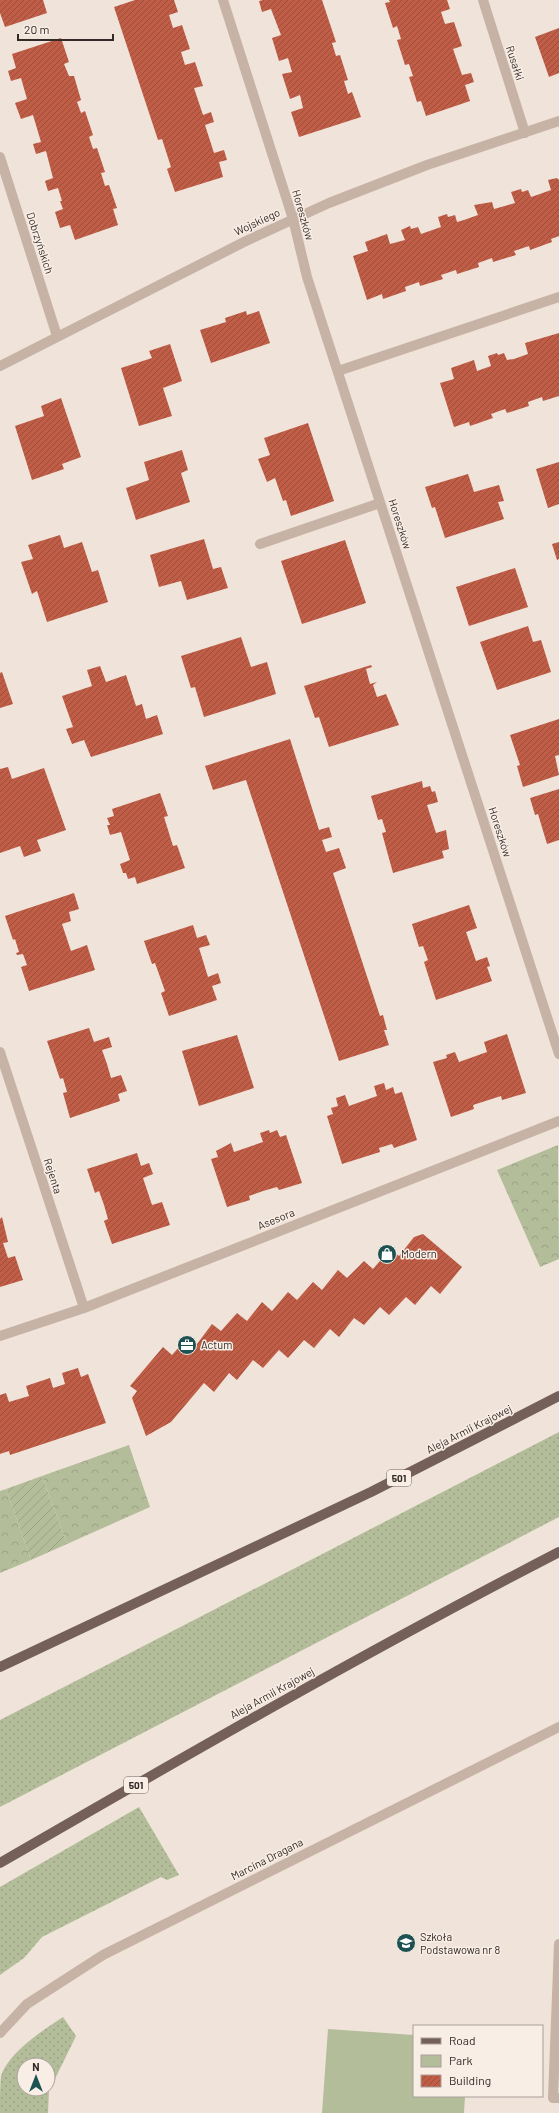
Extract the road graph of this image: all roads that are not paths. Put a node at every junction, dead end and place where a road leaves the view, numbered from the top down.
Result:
1 (223, 0) edge
2 (482, 0) edge
3 (559, 121) edge
4 (525, 132) junction
5 (0, 158) edge
6 (293, 219) junction
7 (559, 297) edge
8 (57, 336) junction
9 (0, 366) edge
10 (338, 371) junction
11 (380, 503) junction
12 (260, 544) dead end
13 (0, 1052) edge
14 (559, 1054) edge
15 (559, 1120) edge
16 (84, 1308) junction
17 (0, 1336) edge
18 (559, 1396) edge
19 (559, 1552) edge
20 (0, 1667) edge
21 (559, 1727) edge
22 (0, 1863) edge
23 (559, 1944) edge
24 (0, 2033) edge
25 (559, 2098) edge

1 - 6 street, Horeszków
2 - 4 street, Rusałki
3 - 4 street, Wojskiego
4 - 6 street, Wojskiego
5 - 8 street, Dobrzyńskich
6 - 8 street, Wojskiego
6 - 10 street, Horeszków
7 - 10 street
8 - 9 street, Wojskiego
10 - 11 street, Horeszków
11 - 12 street
11 - 14 street, Horeszków
13 - 16 street, Rejenta
15 - 16 street, Asesora
16 - 17 street, Asesora
18 - 20 main road, Aleja Armii Krajowej / 501
19 - 22 main road, Aleja Armii Krajowej / 501
21 - 24 street, Marcina Dragana
23 - 25 street

